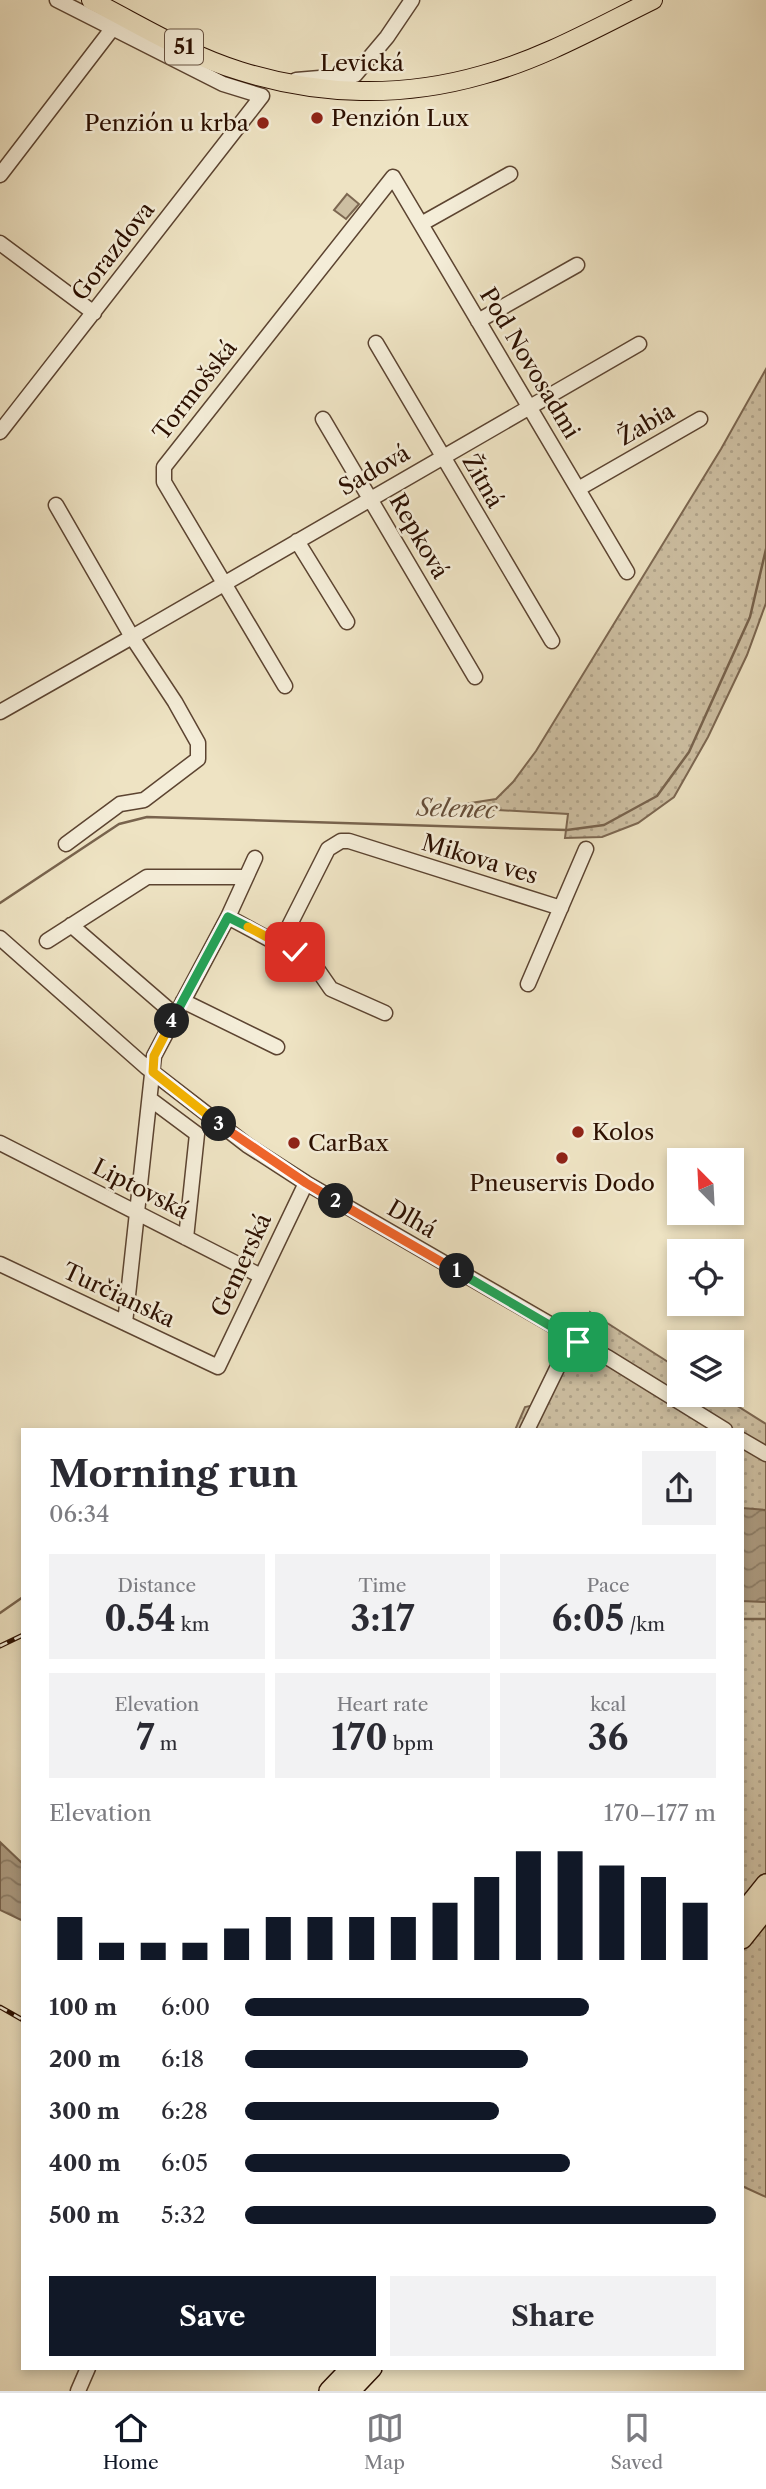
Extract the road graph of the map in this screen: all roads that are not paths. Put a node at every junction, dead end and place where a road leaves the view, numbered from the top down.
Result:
1 (57, 0) edge
2 (91, 0) edge
3 (412, 0) edge
4 (653, 0) edge
5 (112, 29) junction
6 (281, 81) junction
7 (510, 174) dead end
8 (0, 175) edge
9 (393, 177) joint
10 (421, 224) junction
11 (0, 243) edge
12 (577, 265) dead end
13 (94, 313) junction
14 (478, 321) junction
15 (376, 343) dead end
16 (639, 344) dead end
17 (529, 407) junction
18 (323, 418) dead end
19 (700, 419) dead end
20 (0, 432) edge
21 (443, 457) junction
22 (578, 489) junction
23 (370, 499) junction
24 (56, 505) dead end
25 (298, 541) junction
26 (627, 572) dead end
27 (224, 583) junction
28 (347, 622) dead end
29 (132, 637) junction
30 (551, 641) dead end
31 (475, 677) dead end
32 (285, 686) dead end
33 (0, 712) edge
34 (66, 844) dead end
35 (586, 849) dead end
36 (255, 859) dead end
37 (246, 877) junction
38 (561, 908) junction
39 (228, 917) junction
40 (71, 925) junction
41 (47, 941) dead end
42 (280, 944) junction
43 (3, 947) edge
44 (528, 984) dead end
45 (183, 1001) junction
46 (386, 1013) dead end
47 (175, 1015) junction
48 (277, 1047) dead end
49 (153, 1072) junction
50 (150, 1099) junction
51 (0, 1143) edge
52 (306, 1183) junction
53 (137, 1213) junction
54 (186, 1238) junction
55 (0, 1264) edge
56 (261, 1276) junction
57 (125, 1323) junction
58 (566, 1335) junction
59 (218, 1367) joint
60 (528, 1428) edge
61 (723, 1428) edge
62 (744, 1441) edge
63 (766, 1454) edge
64 (766, 1884) edge
65 (766, 1909) edge
66 (744, 1912) edge
67 (744, 1937) edge
68 (87, 2370) edge
69 (349, 2370) edge
70 (370, 2370) edge
71 (78, 2391) edge
72 (329, 2391) edge
73 (350, 2391) edge

1 - 5 street
2 - 6 main road, Levická / 51
3 - 6 street, Levická
4 - 6 main road, Levická / 51
5 - 8 street
5 - 13 street, Gorazdova
7 - 10 street
9 - 10 street, Pod Novosadmi
9 - 27 street, Tormošská
10 - 14 street, Pod Novosadmi
11 - 13 street
12 - 14 street
13 - 20 street, Gorazdova
14 - 17 street, Pod Novosadmi
15 - 21 street, Žitná
16 - 17 street, Sadová
17 - 21 street, Sadová
17 - 22 street, Pod Novosadmi
18 - 23 street, Repková
19 - 22 street, Žabia
21 - 23 street, Sadová
21 - 30 street, Žitná
22 - 26 street, Pod Novosadmi
23 - 25 street, Sadová
23 - 31 street, Repková
24 - 29 street
25 - 27 street, Sadová
25 - 28 street
27 - 29 street, Sadová
27 - 32 street, Tormošská
29 - 33 street, Sadová
29 - 34 street
35 - 38 street, Mikova ves
36 - 37 street
37 - 39 street
37 - 40 street
38 - 42 street, Mikova ves
38 - 44 street, Mikova ves
39 - 42 street
39 - 45 street
40 - 41 street
40 - 47 street
42 - 46 street
43 - 49 street, Dlhá
45 - 47 street
45 - 48 street
47 - 49 street
49 - 50 street
49 - 52 street, Dlhá
50 - 53 street
50 - 54 street
51 - 53 street, Liptovská
52 - 56 street, Gemerská
52 - 58 street, Dlhá
53 - 54 street, Liptovská
53 - 57 street
54 - 56 street, Liptovská
55 - 57 street, Turčianska
56 - 59 street, Gemerská
57 - 59 street, Turčianska
58 - 60 street
58 - 61 street, Dlhá
62 - 63 street
64 - 66 highway
65 - 67 highway
68 - 71 street
69 - 72 highway
70 - 73 highway

